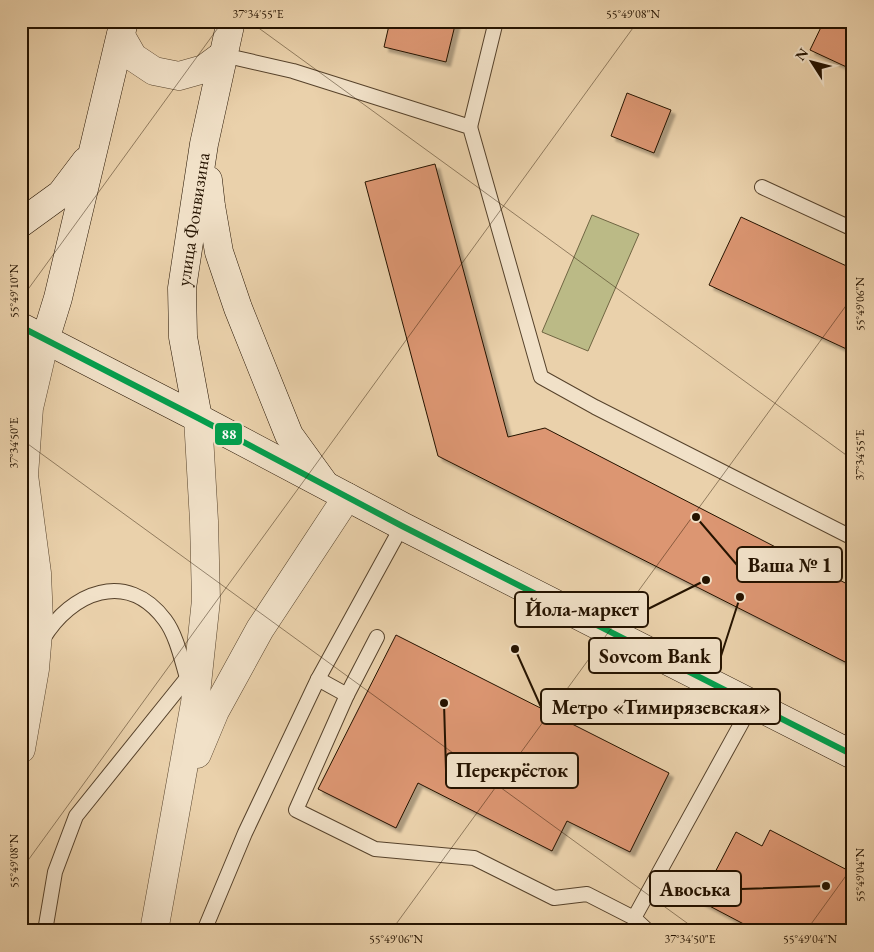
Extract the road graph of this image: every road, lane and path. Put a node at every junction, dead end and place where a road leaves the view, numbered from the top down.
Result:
1 (231, 21) edge
2 (496, 21) edge
3 (123, 29) edge
4 (223, 55) junction
5 (470, 127) junction
6 (204, 144) junction
7 (92, 154) junction
8 (762, 187) dead end
9 (21, 223) edge
10 (853, 230) edge
11 (21, 327) edge
12 (44, 340) junction
13 (198, 418) junction
14 (336, 492) junction
15 (402, 526) junction
16 (853, 538) edge
17 (377, 637) dead end
18 (201, 646) junction
19 (38, 648) junction
20 (187, 678) junction
21 (318, 679) junction
22 (347, 695) junction
23 (195, 703) junction
24 (752, 704) junction
25 (21, 749) edge
26 (853, 756) edge
27 (177, 804) junction
28 (634, 918) junction
29 (45, 931) edge
30 (154, 931) edge
31 (204, 931) edge
32 (648, 931) edge

1 - 4 street, улица Фонвизина
2 - 5 lane
3 - 4 street
3 - 7 street
4 - 5 lane
4 - 6 street, улица Фонвизина
5 - 16 lane
6 - 13 street, улица Фонвизина
6 - 14 street
7 - 9 street
7 - 12 street
8 - 10 lane
11 - 12 street
12 - 13 street
12 - 19 street
13 - 14 street
13 - 18 street, улица Фонвизина
14 - 15 street
14 - 27 street
15 - 21 lane
15 - 24 street
17 - 22 lane
18 - 20 lane
18 - 23 street, улица Фонвизина
19 - 20 lane
19 - 25 street
20 - 23 lane
20 - 29 lane
21 - 22 lane
21 - 31 lane
22 - 28 lane
23 - 27 street, улица Фонвизина
24 - 26 street
24 - 28 lane
27 - 30 street
28 - 32 lane

